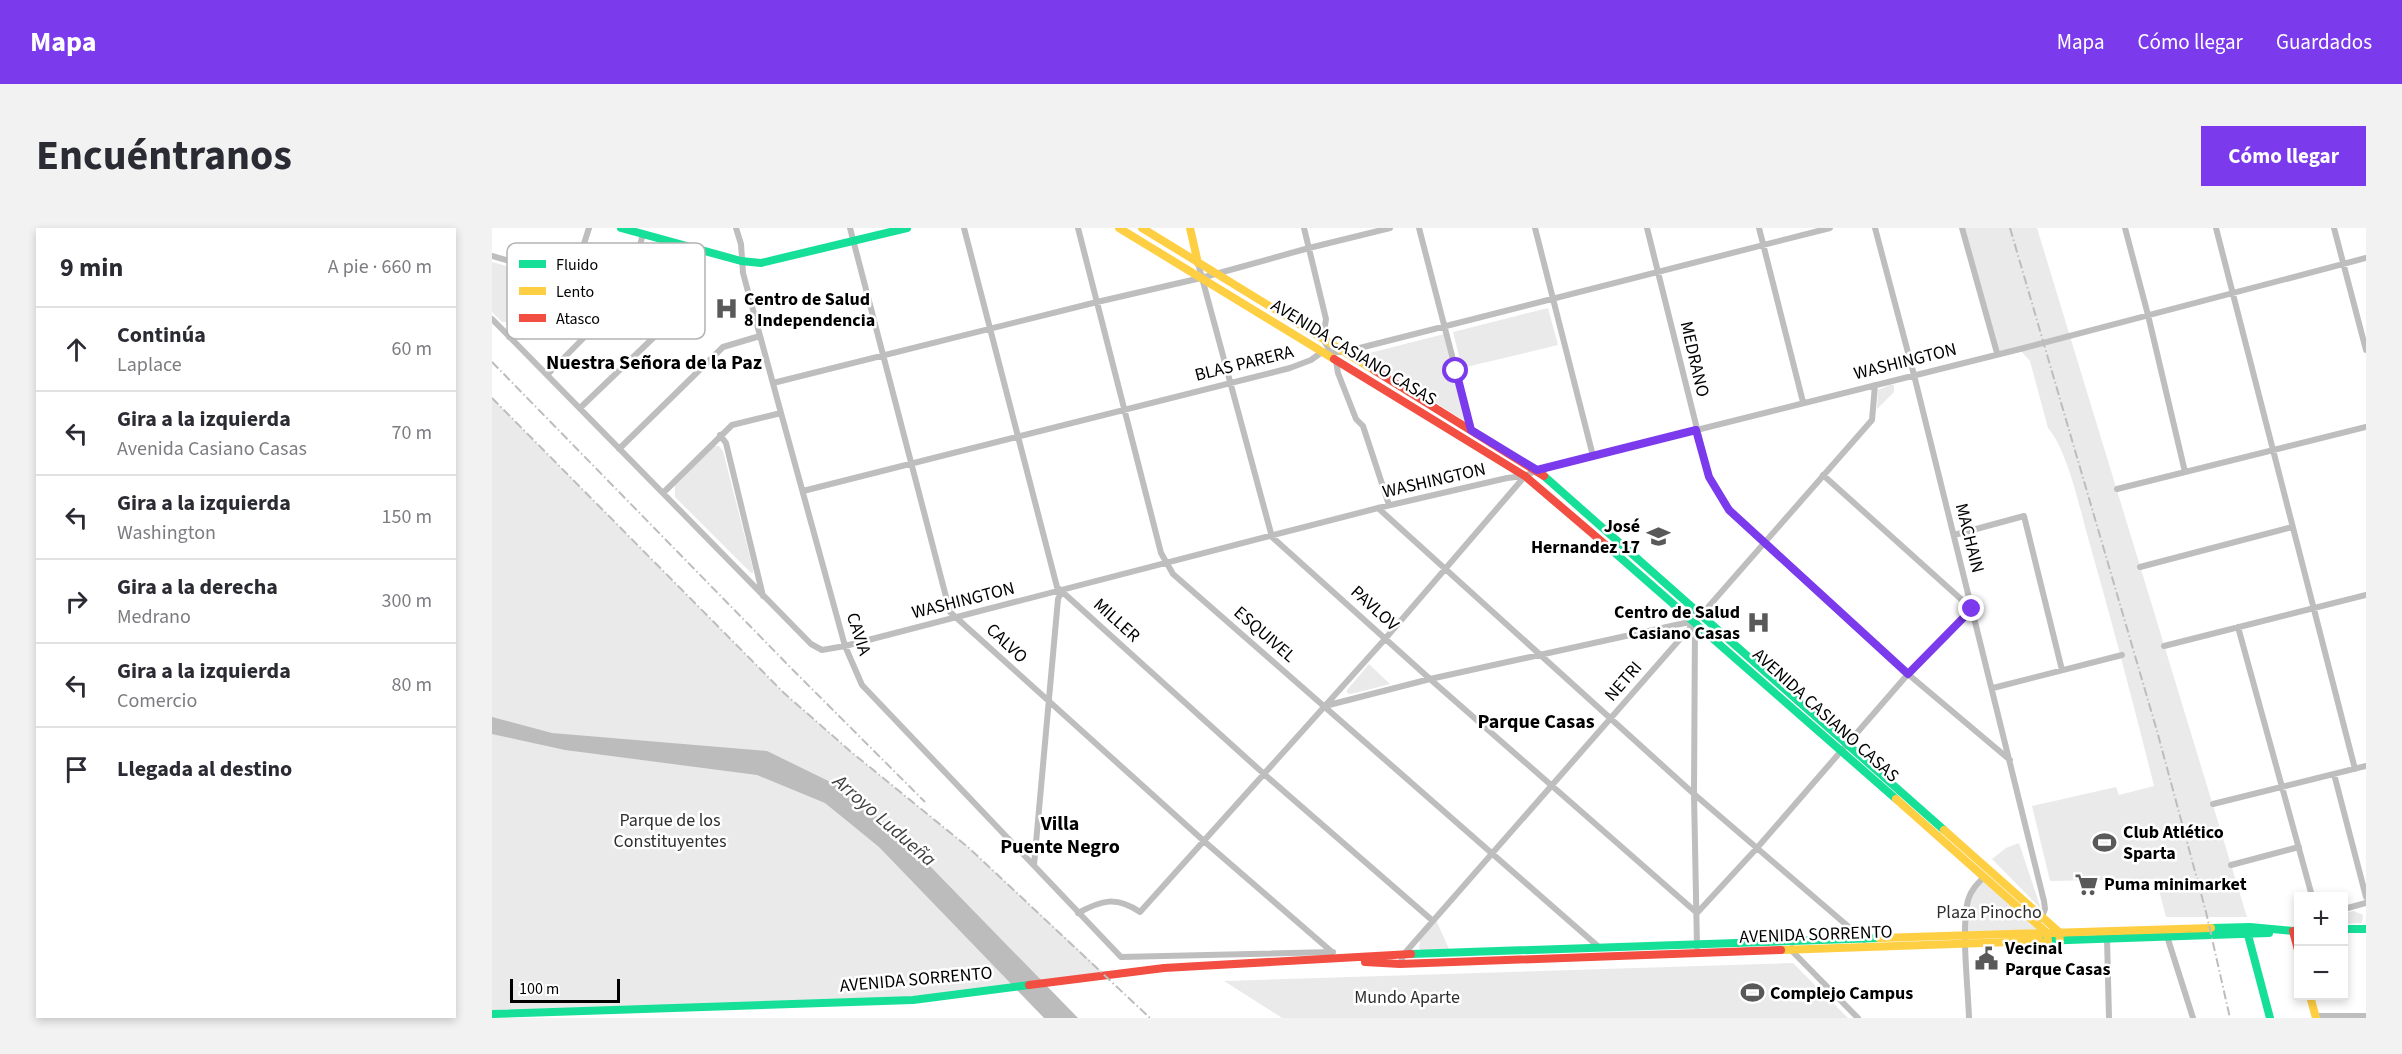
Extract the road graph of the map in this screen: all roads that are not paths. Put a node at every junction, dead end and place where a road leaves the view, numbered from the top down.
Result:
1 (589, 228) edge
2 (621, 228) edge
3 (736, 228) edge
4 (850, 228) edge
5 (907, 228) edge
6 (964, 228) edge
7 (1078, 228) edge
8 (1119, 228) edge
9 (1142, 228) edge
10 (1190, 228) edge
11 (1304, 228) edge
12 (1390, 228) edge
13 (1419, 228) edge
14 (1535, 228) edge
15 (1647, 228) edge
16 (1759, 228) edge
17 (1830, 228) edge
18 (1875, 228) edge
19 (1962, 228) edge
20 (2125, 228) edge
21 (2216, 228) edge
22 (2334, 228) edge
23 (643, 234) junction
24 (853, 241) junction
25 (584, 243) edge
26 (641, 243) edge
27 (675, 243) edge
28 (1763, 244) junction
29 (1309, 248) junction
30 (705, 251) edge
31 (492, 256) edge
32 (2366, 258) edge
33 (507, 260) edge
34 (741, 261) junction
35 (1198, 263) junction
36 (2344, 264) junction
37 (1659, 271) junction
38 (1215, 273) junction
39 (1201, 278) junction
40 (2232, 293) junction
41 (1553, 299) junction
42 (1098, 302) junction
43 (2148, 315) junction
44 (492, 319) edge
45 (1445, 327) junction
46 (990, 329) junction
47 (507, 335) edge
48 (760, 336) junction
49 (511, 339) edge
50 (583, 339) edge
51 (652, 339) edge
52 (1323, 339) junction
53 (2366, 350) edge
54 (1344, 352) junction
55 (1997, 353) junction
56 (1330, 355) junction
57 (883, 357) junction
58 (547, 375) junction
59 (1914, 375) junction
60 (1230, 382) junction
61 (773, 383) junction
62 (1875, 385) junction
63 (1803, 402) junction
64 (580, 408) junction
65 (1125, 408) junction
66 (781, 413) junction
67 (2366, 427) edge
68 (1471, 430) junction
69 (1696, 430) junction
70 (720, 435) junction
71 (1017, 436) junction
72 (619, 449) junction
73 (2273, 450) junction
74 (1593, 456) junction
75 (911, 463) junction
76 (1537, 470) junction
77 (2185, 472) junction
78 (1823, 475) junction
79 (1525, 476) junction
80 (2117, 489) dead end
81 (803, 491) junction
82 (663, 493) junction
83 (1389, 505) junction
84 (1378, 508) junction
85 (2292, 526) junction
86 (1954, 535) junction
87 (1272, 537) junction
88 (1764, 543) junction
89 (1167, 563) junction
90 (2140, 567) dead end
91 (1445, 569) junction
92 (1062, 591) junction
93 (2366, 595) edge
94 (763, 596) junction
95 (2314, 608) junction
96 (1972, 609) junction
97 (956, 617) junction
98 (1698, 618) junction
99 (2238, 627) junction
100 (1385, 639) junction
101 (845, 646) junction
102 (2164, 646) dead end
103 (2122, 655) dead end
104 (1542, 656) junction
105 (2062, 670) junction
106 (1908, 674) junction
107 (1430, 679) junction
108 (1993, 688) junction
109 (1048, 702) junction
110 (1325, 706) junction
111 (1610, 718) junction
112 (1844, 748) junction
113 (2011, 761) junction
114 (2366, 766) edge
115 (2355, 769) junction
116 (1264, 774) junction
117 (2334, 774) junction
118 (1553, 785) junction
119 (2283, 787) junction
120 (1694, 794) junction
121 (2213, 804) dead end
122 (1205, 842) junction
123 (2299, 847) junction
124 (1757, 848) junction
125 (1491, 853) junction
126 (1034, 865) junction
127 (2231, 865) dead end
128 (1984, 877) junction
129 (2311, 892) edge
130 (2366, 897) edge
131 (2366, 903) edge
132 (2348, 908) edge
133 (1078, 913) junction
134 (1697, 913) junction
135 (1433, 921) junction
136 (2039, 921) junction
137 (2348, 929) edge
138 (2366, 929) edge
139 (2249, 931) junction
140 (2294, 931) edge
141 (2166, 934) junction
142 (2107, 936) junction
143 (2060, 937) junction
144 (2047, 938) junction
145 (1967, 940) junction
146 (1697, 944) junction
147 (1864, 944) junction
148 (1792, 946) junction
149 (1600, 948) junction
150 (1333, 952) junction
151 (1404, 954) junction
152 (1697, 954) junction
153 (1601, 957) junction
154 (1341, 960) junction
155 (1400, 964) junction
156 (2311, 1000) edge
157 (492, 1014) edge
158 (562, 1015) edge
159 (2366, 1016) edge
160 (2316, 1017) edge
161 (1858, 1018) edge
162 (1970, 1018) edge
163 (2109, 1018) edge
164 (2193, 1018) edge
165 (2270, 1018) edge

1 - 25 street
2 - 23 main road
3 - 34 street, CAVIA
4 - 24 street, CALVO
5 - 24 main road
6 - 46 street, MILLER
7 - 42 street, ESQUIVEL
8 - 39 main road, AVENIDA CASIANO CASAS
9 - 35 main road, AVENIDA CASIANO CASAS
10 - 35 main road
11 - 29 street
12 - 29 street
13 - 45 street
14 - 41 street
15 - 37 street, MEDRANO
16 - 28 street
17 - 28 street, BLAS PARERA
18 - 59 street, MACHAIN
19 - 55 street
20 - 43 street
21 - 40 street
22 - 36 street
23 - 26 street
23 - 27 main road
24 - 34 main road
24 - 57 street, CALVO
28 - 37 street, BLAS PARERA
28 - 63 street
29 - 38 street
29 - 52 street
30 - 34 main road
31 - 33 street
32 - 36 street, WASHINGTON
34 - 48 street, CAVIA
35 - 38 main road, AVENIDA CASIANO CASAS
35 - 39 street
36 - 40 street, WASHINGTON
36 - 53 street
37 - 41 street, BLAS PARERA
37 - 69 street, MEDRANO
38 - 39 street
38 - 52 main road, AVENIDA CASIANO CASAS
39 - 42 street
39 - 56 main road, AVENIDA CASIANO CASAS
39 - 60 street
40 - 43 street, WASHINGTON
40 - 73 street
41 - 45 street, BLAS PARERA
41 - 74 street
42 - 46 street
42 - 65 street, ESQUIVEL
43 - 55 street, WASHINGTON
43 - 77 street
44 - 47 street
45 - 54 street, BLAS PARERA
45 - 68 street
46 - 57 street
46 - 71 street, MILLER
48 - 61 street, CAVIA
48 - 72 street
49 - 58 street
50 - 58 street
51 - 64 street
52 - 54 main road, AVENIDA CASIANO CASAS
52 - 56 street
54 - 56 street, BLAS PARERA
54 - 68 main road, AVENIDA CASIANO CASAS
55 - 59 street, WASHINGTON
56 - 60 street, BLAS PARERA
56 - 79 main road, AVENIDA CASIANO CASAS
56 - 83 street
57 - 61 street
57 - 75 street, CALVO
58 - 64 street
59 - 62 street, WASHINGTON
59 - 86 street, MACHAIN
60 - 65 street, BLAS PARERA
60 - 87 street
61 - 66 street, CAVIA
62 - 63 street, WASHINGTON
62 - 78 street, NETRI
63 - 69 street, WASHINGTON
64 - 72 street
65 - 71 street, BLAS PARERA
65 - 89 street, ESQUIVEL
66 - 70 street
66 - 81 street, CAVIA
67 - 73 street
68 - 76 main road, AVENIDA CASIANO CASAS
69 - 74 street, WASHINGTON
69 - 88 street, MEDRANO
70 - 82 street
70 - 94 street
71 - 75 street, BLAS PARERA
71 - 92 street, MILLER
72 - 82 street
73 - 77 street
73 - 85 street
74 - 76 street, WASHINGTON
75 - 81 street, BLAS PARERA
75 - 97 street, CALVO
76 - 79 street, WASHINGTON
76 - 98 main road, AVENIDA CASIANO CASAS
77 - 80 street
78 - 88 street, NETRI
78 - 96 street
79 - 83 street, WASHINGTON
79 - 91 street
79 - 98 main road, AVENIDA CASIANO CASAS
81 - 101 street, CAVIA
82 - 94 street
83 - 84 street, WASHINGTON
84 - 87 street, WASHINGTON
84 - 91 street
85 - 90 street
85 - 95 street
86 - 96 street, MACHAIN
86 - 105 street
87 - 89 street, WASHINGTON
87 - 100 street, PAVLOV
88 - 98 street, NETRI
88 - 106 street, MEDRANO
89 - 92 street, WASHINGTON
89 - 110 street, ESQUIVEL
91 - 100 street
91 - 104 street
92 - 97 street, WASHINGTON
92 - 109 street
92 - 116 street, MILLER
93 - 95 street
94 - 101 street, WASHINGTON
95 - 99 street
95 - 115 street
96 - 106 street
96 - 108 street, MACHAIN
97 - 101 street, WASHINGTON
97 - 109 street, CALVO
98 - 104 street
98 - 111 street, NETRI
98 - 112 main road, AVENIDA CASIANO CASAS
98 - 120 street
99 - 102 street
99 - 119 street
100 - 107 street, PAVLOV
100 - 110 street
101 - 126 street, CAVIA
103 - 105 street
104 - 107 street
104 - 111 street
105 - 108 street
106 - 112 street
106 - 113 street, MEDRANO
107 - 110 street
107 - 118 street, PAVLOV
108 - 113 street, MACHAIN
109 - 122 street, CALVO
109 - 126 street
110 - 116 street
110 - 125 street, ESQUIVEL
111 - 118 street, NETRI
111 - 120 street
112 - 124 street
112 - 128 main road, AVENIDA CASIANO CASAS
112 - 136 main road, AVENIDA CASIANO CASAS
113 - 136 street, MACHAIN
114 - 115 street
115 - 117 street
116 - 122 street
116 - 135 street, MILLER
117 - 119 street
117 - 130 street
118 - 125 street, NETRI
118 - 134 street, PAVLOV
119 - 121 street
119 - 123 street
120 - 124 street
120 - 134 street
122 - 133 street
122 - 150 street, CALVO
123 - 127 street
123 - 129 street
124 - 134 street
124 - 147 street
125 - 135 street, NETRI
125 - 149 street, ESQUIVEL
126 - 133 street, CAVIA
128 - 136 main road, AVENIDA CASIANO CASAS
128 - 145 street
131 - 132 street
133 - 150 street, CAVIA
134 - 146 street
135 - 151 street, NETRI
136 - 143 main road, AVENIDA CASIANO CASAS
136 - 144 main road, AVENIDA CASIANO CASAS
137 - 138 main road
139 - 140 main road, AVENIDA SORRENTO
139 - 141 main road, AVENIDA SORRENTO
139 - 165 main road
141 - 142 main road, AVENIDA SORRENTO
141 - 164 street
142 - 143 main road, AVENIDA SORRENTO
142 - 163 street
143 - 144 main road, AVENIDA SORRENTO
144 - 145 main road, AVENIDA SORRENTO
145 - 147 main road, AVENIDA SORRENTO
145 - 162 street
146 - 148 main road, AVENIDA SORRENTO
146 - 149 main road, AVENIDA SORRENTO
146 - 152 street
147 - 148 main road, AVENIDA SORRENTO
148 - 152 main road, AVENIDA SORRENTO
148 - 161 street
149 - 151 main road, AVENIDA SORRENTO
149 - 153 street
150 - 154 street, CALVO
151 - 154 main road, AVENIDA SORRENTO
151 - 155 street, NETRI
152 - 153 main road, AVENIDA SORRENTO
153 - 155 main road, AVENIDA SORRENTO
154 - 155 main road, AVENIDA SORRENTO
154 - 158 main road, AVENIDA SORRENTO
156 - 160 main road
157 - 158 main road, AVENIDA SORRENTO
159 - 160 street

